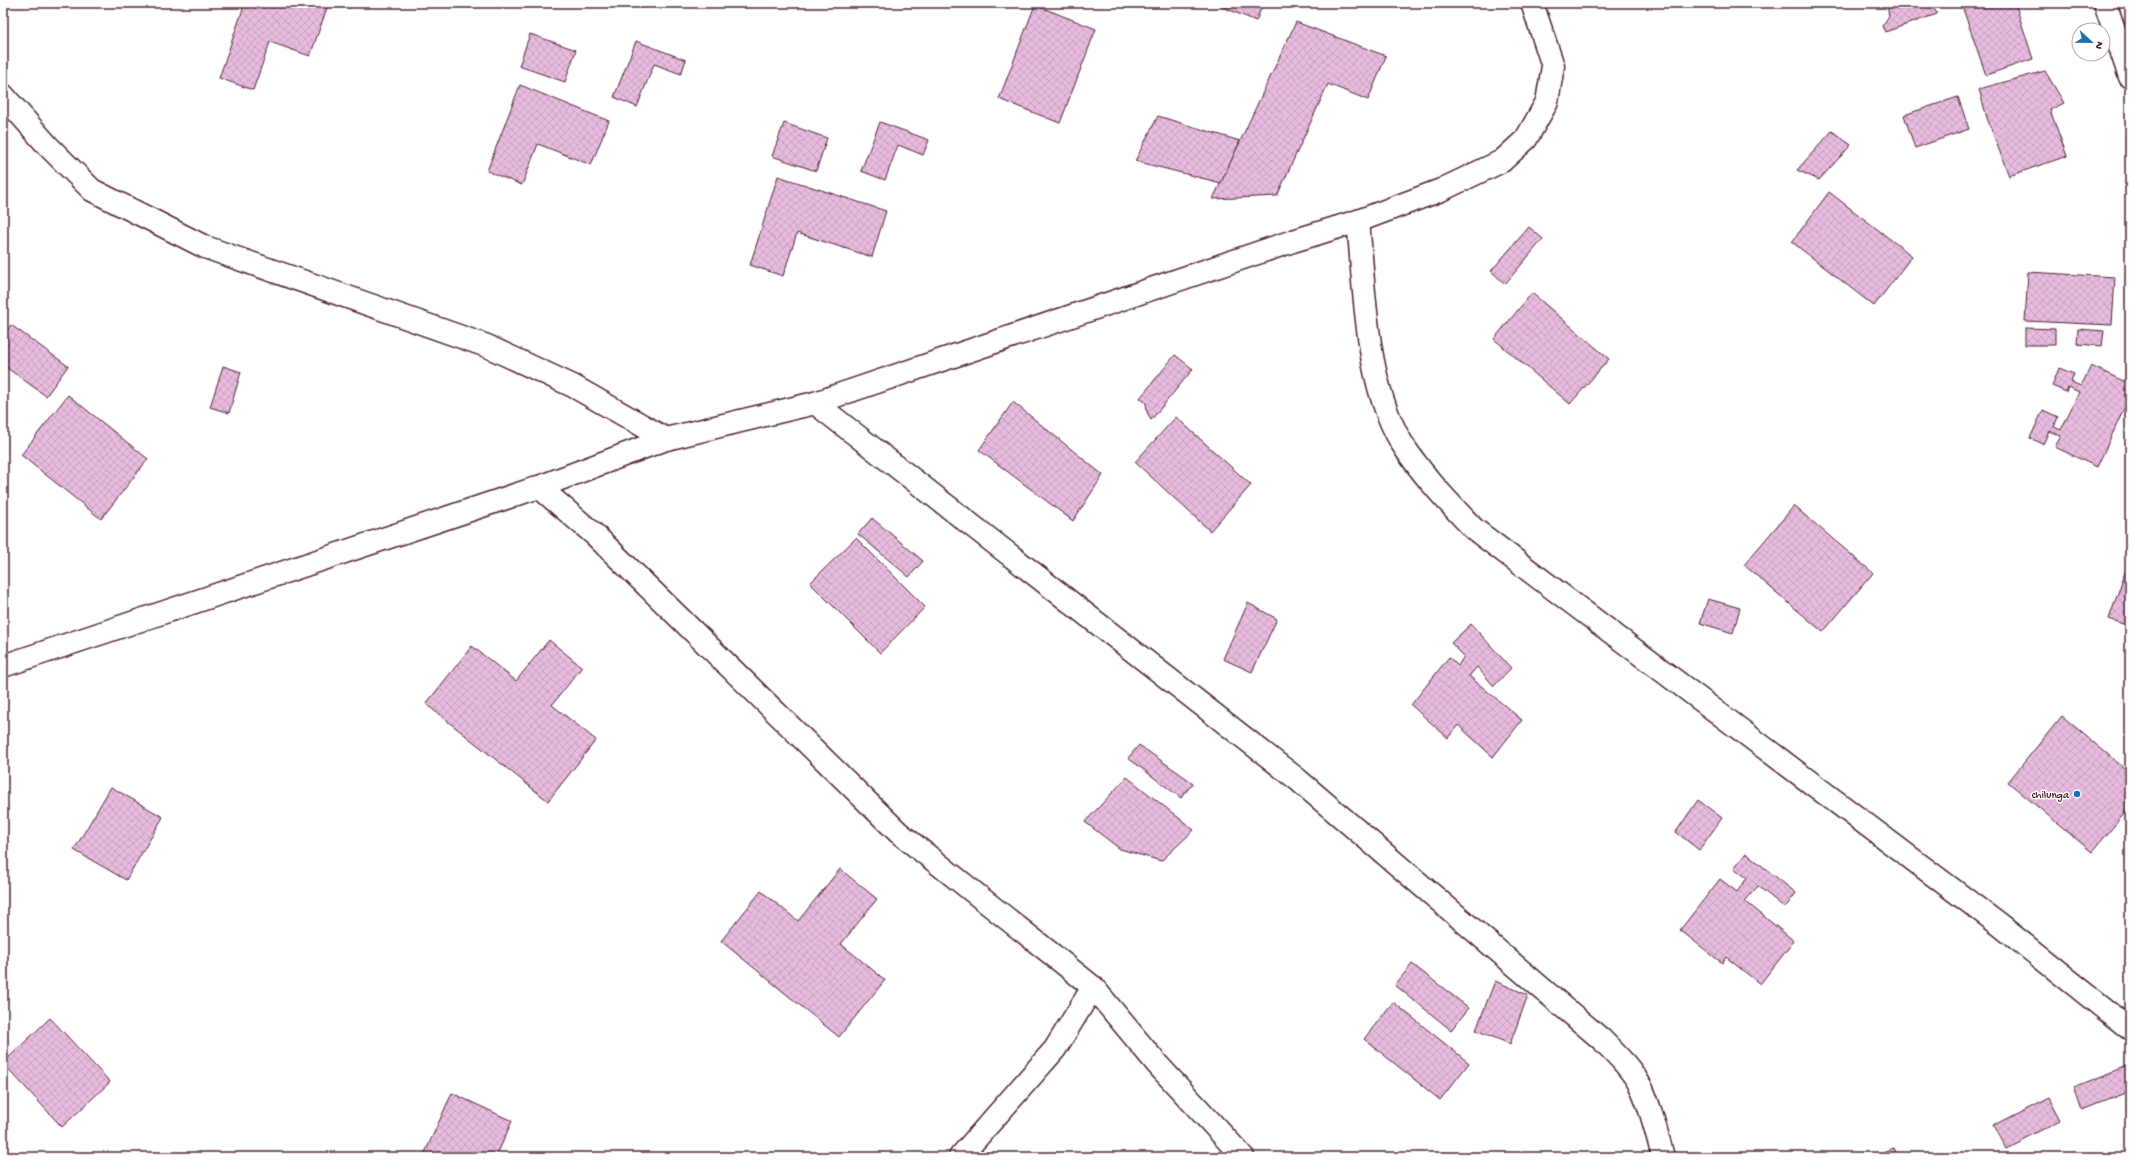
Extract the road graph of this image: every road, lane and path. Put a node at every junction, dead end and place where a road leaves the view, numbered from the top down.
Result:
1 (1532, 3) edge
2 (2105, 3) edge
3 (2130, 77) edge
4 (3, 95) edge
5 (1358, 221) junction
6 (814, 403) junction
7 (666, 439) junction
8 (540, 487) junction
9 (3, 666) edge
10 (1093, 987) junction
11 (2130, 1029) edge
12 (960, 1157) edge
13 (1244, 1157) edge
14 (1663, 1157) edge

1 - 5 street
2 - 3 street
4 - 7 street
5 - 6 street
5 - 11 street
6 - 7 street
6 - 14 street
7 - 8 street
8 - 9 street
8 - 10 street
10 - 12 street
10 - 13 street

